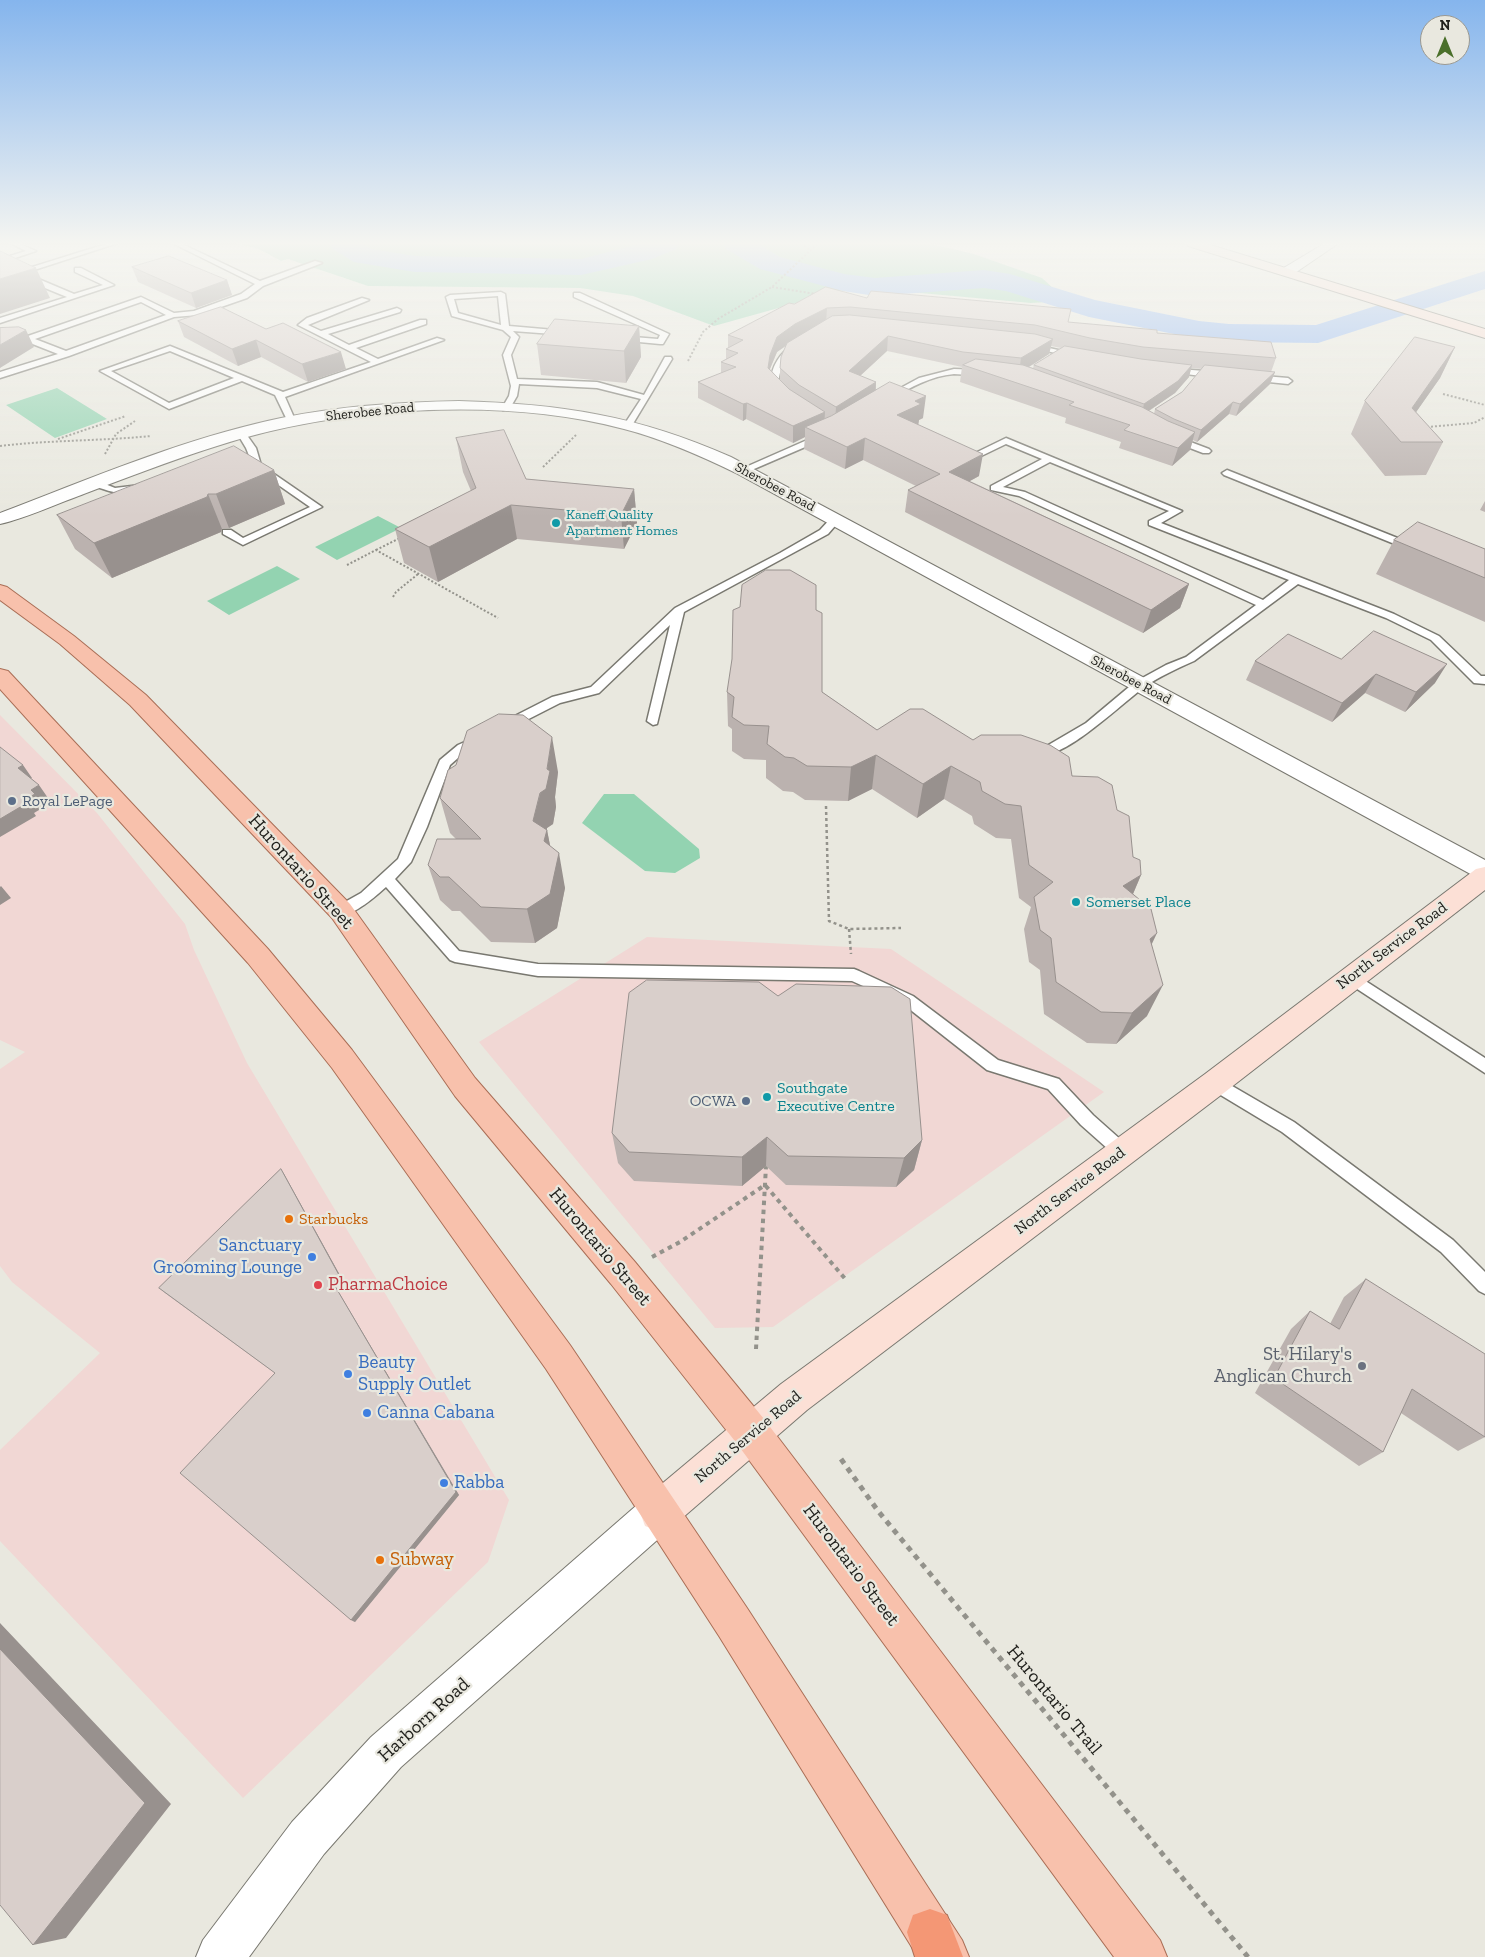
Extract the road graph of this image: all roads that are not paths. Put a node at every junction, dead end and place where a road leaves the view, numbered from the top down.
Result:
1 (39, 334) edge
2 (119, 334) edge
3 (321, 334) edge
4 (387, 334) edge
5 (512, 334) edge
6 (666, 334) edge
7 (611, 337) edge
8 (807, 339) edge
9 (440, 340) dead end
10 (1022, 344) edge
11 (348, 348) junction
12 (1060, 352) junction
13 (65, 354) junction
14 (1052, 357) edge
15 (1086, 358) edge
16 (668, 359) dead end
17 (378, 362) junction
18 (1163, 370) edge
19 (991, 373) edge
20 (1197, 373) junction
21 (0, 375) edge
22 (1224, 375) edge
23 (1243, 377) edge
24 (241, 378) junction
25 (514, 381) junction
26 (1288, 381) dead end
27 (1191, 384) edge
28 (280, 396) junction
29 (646, 398) junction
30 (787, 399) edge
31 (883, 400) edge
32 (506, 408) junction
33 (292, 422) junction
34 (628, 425) junction
35 (831, 432) edge
36 (242, 433) junction
37 (1166, 435) edge
38 (1206, 451) dead end
39 (972, 457) edge
40 (1050, 459) junction
41 (744, 470) junction
42 (1226, 473) dead end
43 (96, 483) junction
44 (147, 488) edge
45 (0, 519) edge
46 (836, 519) junction
47 (227, 532) edge
48 (1420, 551) edge
49 (1296, 580) junction
50 (0, 591) edge
51 (1263, 604) junction
52 (679, 610) junction
53 (0, 676) edge
54 (1485, 680) edge
55 (1139, 685) junction
56 (653, 721) dead end
57 (1049, 750) edge
58 (1485, 870) edge
59 (1485, 876) edge
60 (386, 878) junction
61 (341, 911) junction
62 (1350, 977) junction
63 (1485, 1066) edge
64 (1215, 1083) junction
65 (1123, 1152) junction
66 (1485, 1285) edge
67 (752, 1432) junction
68 (659, 1512) junction
69 (938, 1949) edge
70 (220, 1957) edge
71 (1143, 1957) edge

1 - 13 lane
2 - 13 lane
3 - 11 lane
4 - 11 lane
5 - 25 lane
6 - 7 lane
8 - 30 lane
9 - 17 lane
10 - 12 lane
11 - 17 lane
12 - 14 lane
12 - 15 lane
13 - 21 lane
16 - 29 lane
17 - 28 lane
18 - 20 lane
19 - 31 lane
20 - 22 lane
20 - 27 lane
23 - 26 lane
24 - 24 lane
24 - 28 lane
25 - 29 lane
25 - 32 lane
28 - 33 lane
29 - 34 lane
32 - 33 street, Sherobee Road
32 - 34 street, Sherobee Road
33 - 36 street, Sherobee Road
34 - 41 street, Sherobee Road
35 - 41 lane
36 - 43 street, Sherobee Road
36 - 47 lane
37 - 38 lane
39 - 40 lane
40 - 49 lane
40 - 51 lane
41 - 46 street, Sherobee Road
42 - 48 lane
43 - 44 lane
43 - 45 street, Sherobee Road
46 - 52 lane
46 - 55 street, Sherobee Road
49 - 51 lane
49 - 54 lane
50 - 61 main road, Hurontario Street
51 - 55 lane
52 - 56 lane
52 - 60 lane
53 - 68 main road
55 - 57 lane
55 - 58 street, Sherobee Road
59 - 62 street, North Service Road
60 - 61 lane
60 - 65 lane
61 - 67 main road, Hurontario Street
62 - 63 lane
62 - 64 street, North Service Road
64 - 65 street, North Service Road
64 - 66 lane
65 - 67 street, North Service Road
67 - 68 street, North Service Road
67 - 71 main road, Hurontario Street
68 - 69 main road
68 - 70 street, Harborn Road

